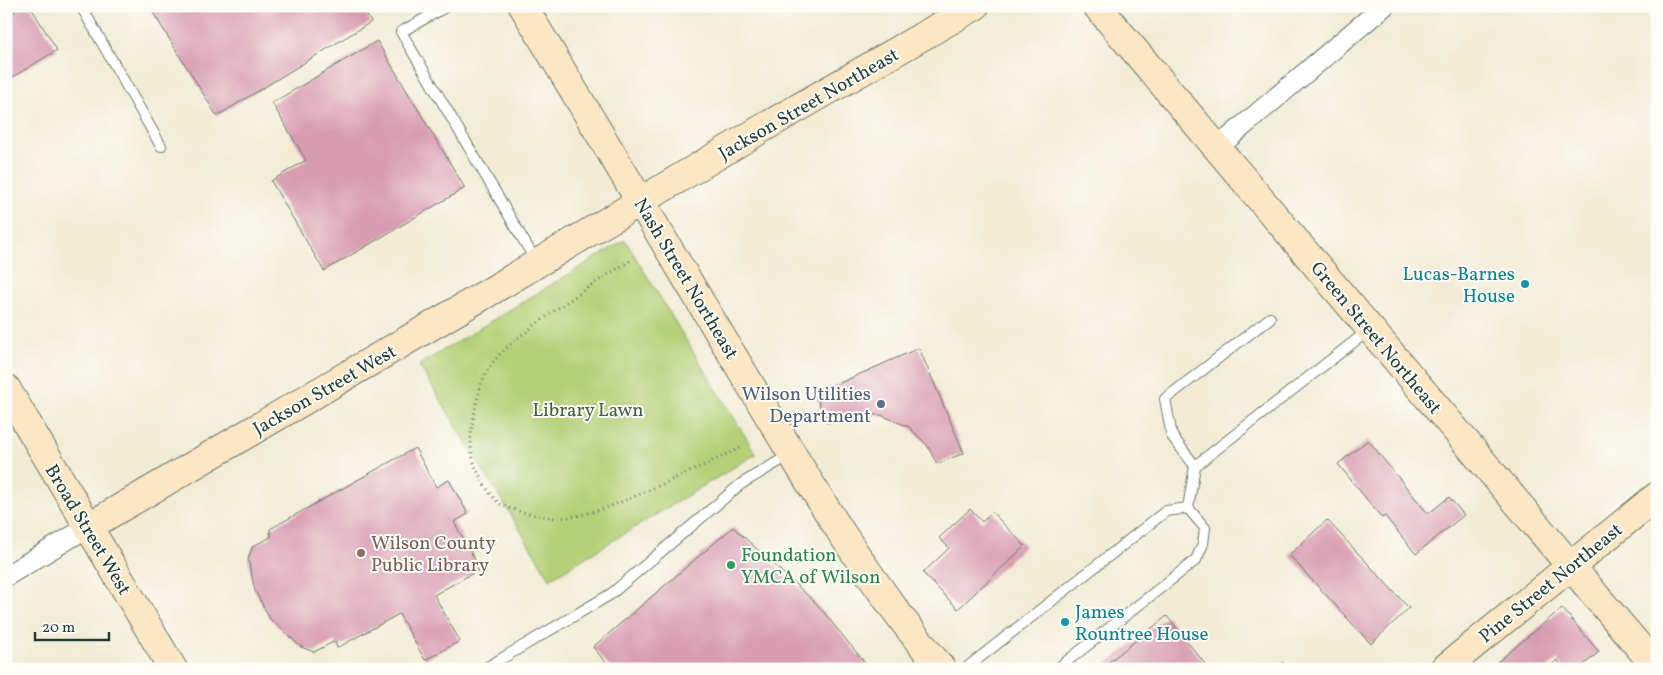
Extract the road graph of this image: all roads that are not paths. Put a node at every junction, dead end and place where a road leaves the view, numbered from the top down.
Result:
1 (81, 6) edge
2 (447, 6) edge
3 (523, 6) edge
4 (974, 6) edge
5 (1097, 6) edge
6 (1384, 6) edge
7 (161, 146) dead end
8 (1217, 148) junction
9 (642, 202) junction
10 (537, 264) junction
11 (1270, 318) dead end
12 (1370, 329) junction
13 (6, 388) edge
14 (792, 454) junction
15 (1195, 466) junction
16 (1657, 496) edge
17 (1188, 508) junction
18 (88, 527) junction
19 (1570, 566) junction
20 (6, 576) edge
21 (1657, 668) edge
22 (173, 669) edge
23 (484, 669) edge
24 (942, 669) edge
25 (965, 669) edge
26 (1057, 669) edge
27 (1444, 669) edge

1 - 7 lane
2 - 10 lane
3 - 9 street, Nash Street Northeast
4 - 9 street, Jackson Street Northeast
5 - 8 street, Green Street Northeast
6 - 8 street
8 - 12 street, Green Street Northeast
9 - 10 street, Jackson Street West
9 - 14 street, Nash Street Northeast
10 - 18 street, Jackson Street West
11 - 15 lane
12 - 15 lane
12 - 19 street, Green Street Northeast
13 - 18 street, Broad Street West
14 - 23 lane
14 - 24 street, Nash Street Northeast
15 - 17 lane
16 - 19 street, Pine Street Northeast
17 - 25 lane
17 - 26 lane
18 - 20 street, Jackson Street West
18 - 22 street, Broad Street West
19 - 21 street, Green Street Northeast
19 - 27 street, Pine Street Northeast

